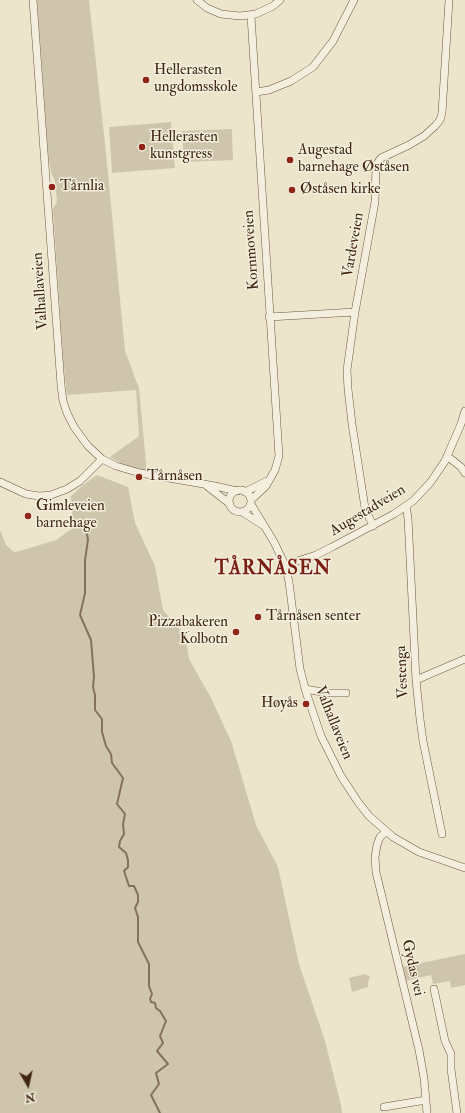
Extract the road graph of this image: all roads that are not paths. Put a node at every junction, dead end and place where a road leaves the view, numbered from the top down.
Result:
1 (33, 0) edge
2 (196, 0) edge
3 (280, 0) edge
4 (354, 0) edge
5 (449, 0) edge
6 (251, 16) junction
7 (256, 92) junction
8 (355, 312) junction
9 (269, 317) junction
10 (465, 411) edge
11 (447, 456) junction
12 (102, 459) junction
13 (465, 473) edge
14 (269, 480) junction
15 (0, 482) edge
16 (207, 486) junction
17 (237, 491) junction
18 (245, 492) junction
19 (251, 502) junction
20 (230, 504) junction
21 (406, 506) junction
22 (242, 512) junction
23 (264, 526) junction
24 (373, 526) junction
25 (285, 565) junction
26 (465, 659) edge
27 (416, 680) junction
28 (305, 689) junction
29 (346, 693) dead end
30 (386, 832) junction
31 (442, 834) dead end
32 (465, 868) edge
33 (434, 989) dead end
34 (426, 1100) junction
35 (384, 1107) dead end
36 (427, 1113) edge
37 (457, 1113) edge

1 - 12 street, Valhallaveien
2 - 6 street
3 - 6 street
4 - 7 street
5 - 8 street, Vardeveien
6 - 7 street, Kornmoveien
7 - 9 street, Kornmoveien
8 - 9 street
8 - 24 street, Vardeveien
9 - 14 street, Kornmoveien
10 - 11 street, Augestadveien
11 - 13 street
11 - 21 street, Augestadveien
12 - 15 street
12 - 16 street, Valhallaveien
14 - 18 street
14 - 19 street, Kornmoveien
16 - 17 street, Valhallaveien
16 - 20 street, Valhallaveien
17 - 18 street
17 - 20 street
18 - 19 street
19 - 22 street
19 - 23 street, Valhallaveien
20 - 22 street
21 - 24 street, Augestadveien
21 - 27 street, Vestenga
22 - 23 street, Valhallaveien
23 - 25 street, Valhallaveien
24 - 25 street, Augestadveien
25 - 28 street, Valhallaveien
26 - 27 street
27 - 31 street, Vestenga
28 - 29 street
28 - 30 street, Valhallaveien
30 - 32 street, Valhallaveien
30 - 34 street, Gydas vei
33 - 37 street, Gydas vei
34 - 35 street
34 - 36 street, Gydas vei

